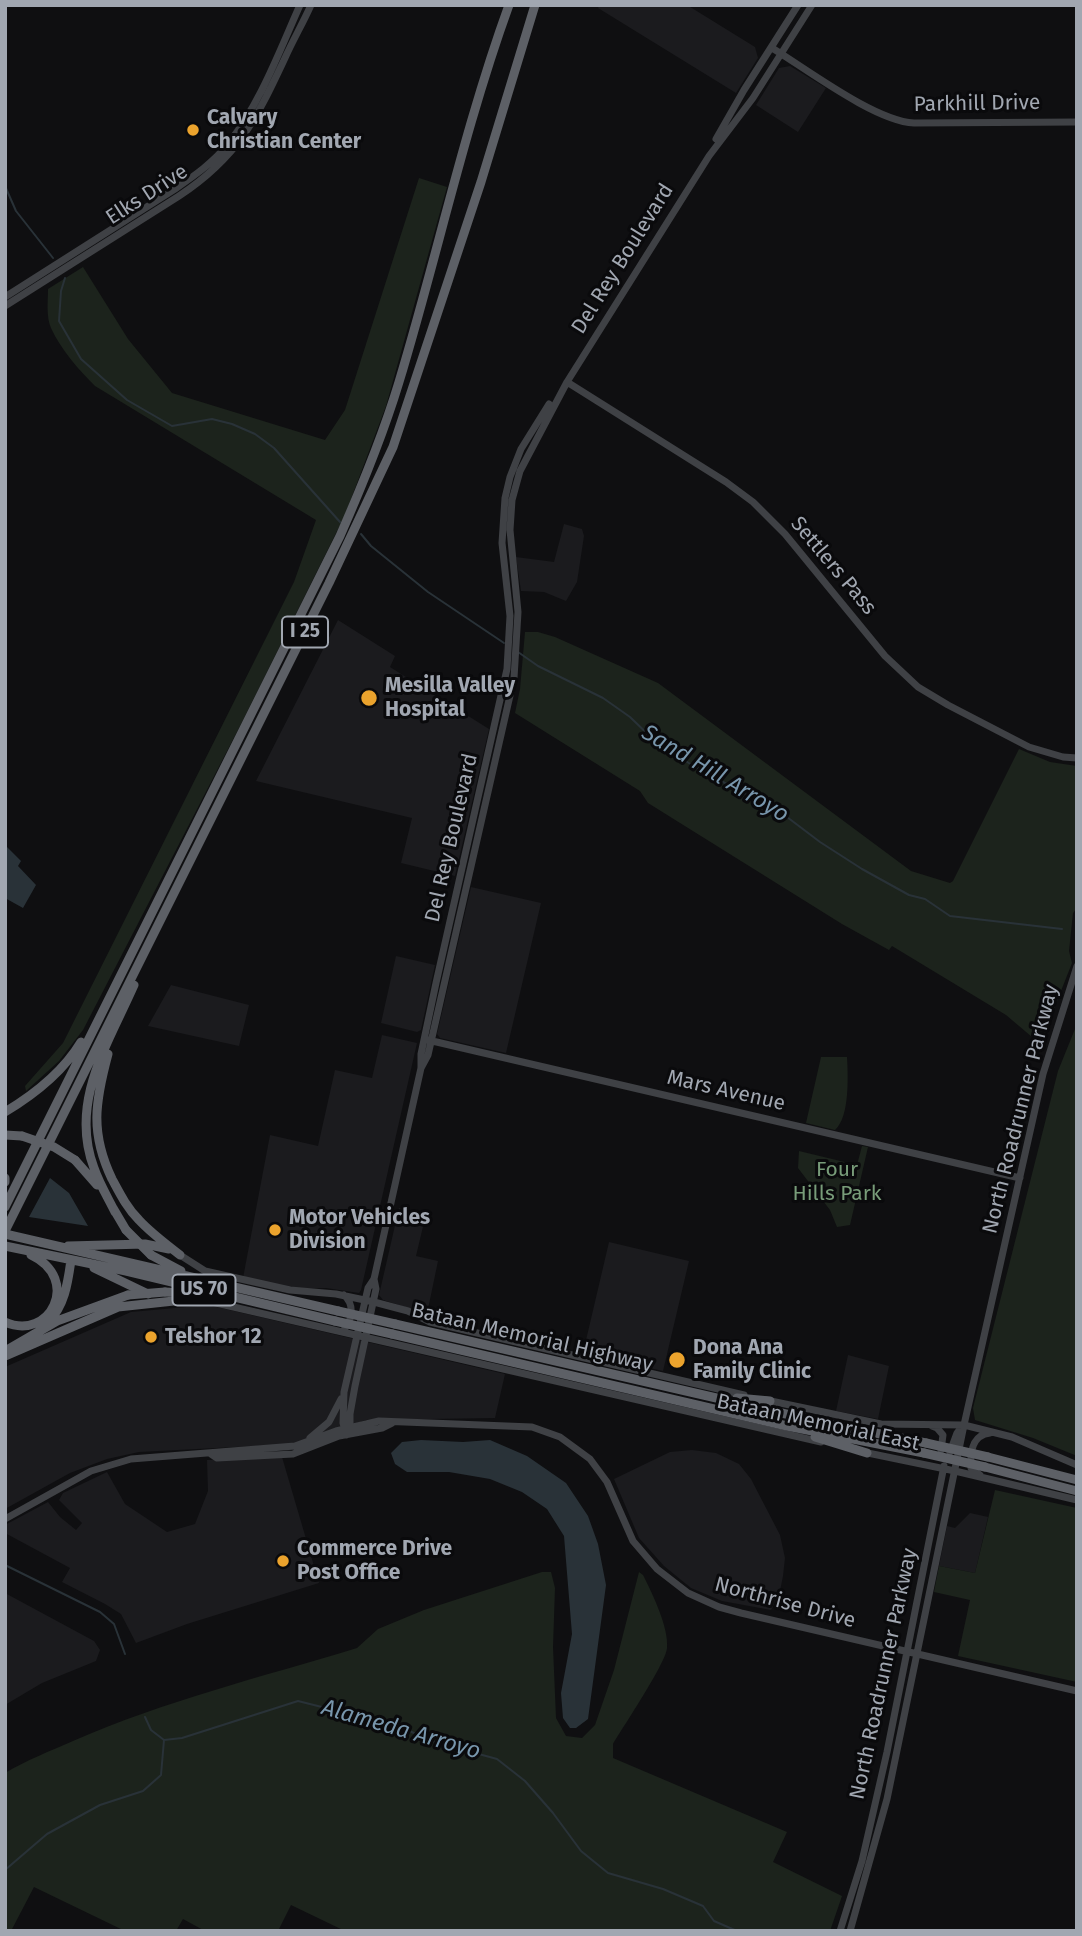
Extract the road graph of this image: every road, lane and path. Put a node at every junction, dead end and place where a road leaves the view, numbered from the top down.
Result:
1 (300, 5) edge
2 (311, 5) edge
3 (509, 5) edge
4 (535, 5) edge
5 (798, 5) edge
6 (812, 5) edge
7 (772, 48) junction
8 (781, 54) junction
9 (1077, 122) edge
10 (709, 156) junction
11 (5, 297) edge
12 (5, 306) edge
13 (567, 382) junction
14 (1077, 758) edge
15 (468, 843) junction
16 (472, 862) junction
17 (462, 869) junction
18 (463, 904) junction
19 (159, 923) junction
20 (454, 923) junction
21 (1077, 966) edge
22 (113, 990) junction
23 (120, 1018) junction
24 (428, 1040) junction
25 (5, 1112) edge
26 (5, 1135) edge
27 (1020, 1178) junction
28 (5, 1207) edge
29 (115, 1212) junction
30 (5, 1232) edge
31 (5, 1245) edge
32 (58, 1247) junction
33 (16, 1248) junction
34 (180, 1255) junction
35 (71, 1260) junction
36 (191, 1278) junction
37 (343, 1295) junction
38 (183, 1300) junction
39 (243, 1300) junction
40 (369, 1301) junction
41 (394, 1308) junction
42 (5, 1322) edge
43 (337, 1326) junction
44 (36, 1332) junction
45 (362, 1337) junction
46 (384, 1342) junction
47 (5, 1353) edge
48 (348, 1387) junction
49 (708, 1396) junction
50 (770, 1401) junction
51 (921, 1424) junction
52 (964, 1425) junction
53 (787, 1426) junction
54 (348, 1431) junction
55 (995, 1432) junction
56 (295, 1446) junction
57 (867, 1453) junction
58 (211, 1454) junction
59 (919, 1464) junction
60 (1077, 1465) edge
61 (944, 1468) junction
62 (955, 1471) junction
63 (988, 1478) junction
64 (1077, 1479) edge
65 (1077, 1491) edge
66 (1077, 1500) edge
67 (934, 1518) junction
68 (5, 1520) edge
69 (944, 1521) junction
70 (929, 1542) junction
71 (940, 1544) junction
72 (920, 1595) junction
73 (929, 1597) junction
74 (908, 1653) junction
75 (917, 1655) junction
76 (1077, 1691) edge
77 (840, 1931) edge
78 (850, 1931) edge

1 - 11 main road, Elks Drive
2 - 12 main road, Elks Drive
3 - 22 highway, I 25
4 - 19 highway, I 25
5 - 7 main road, Del Rey Boulevard
6 - 8 main road, Del Rey Boulevard
7 - 8 main road, Parkhill Drive
7 - 10 main road, Del Rey Boulevard
8 - 9 main road, Parkhill Drive
8 - 10 main road, Del Rey Boulevard
10 - 13 main road, Del Rey Boulevard
13 - 14 main road, Settlers Pass
13 - 15 main road, Del Rey Boulevard
13 - 16 main road, Del Rey Boulevard
15 - 16 main road
15 - 17 main road, Del Rey Boulevard
16 - 17 main road
16 - 18 main road, Del Rey Boulevard
17 - 18 main road
17 - 20 main road, Del Rey Boulevard
18 - 20 main road, Del Rey Boulevard
19 - 23 highway
19 - 30 highway, I 25
20 - 24 main road, Del Rey Boulevard
21 - 27 main road, North Roadrunner Parkway
22 - 25 highway
22 - 28 highway, I 25
23 - 29 highway
23 - 34 highway
24 - 27 main road, Mars Avenue
24 - 40 main road, Del Rey Boulevard
26 - 29 highway, bridge
27 - 52 main road, North Roadrunner Parkway
29 - 36 highway, bridge
30 - 32 highway, US 70
31 - 33 highway, US 70
32 - 34 highway
32 - 35 highway
32 - 36 highway, Bataan Memorial Highway / US 70
33 - 35 highway, US 70
33 - 42 highway
34 - 37 main road
35 - 38 highway
35 - 39 highway, Bataan Memorial Highway / US 70
35 - 44 highway
36 - 49 highway, Bataan Memorial Highway / US 70, bridge
37 - 40 main road
37 - 43 main road
38 - 43 main road, Bataan Memorial East
38 - 47 highway
39 - 43 highway, Bataan Memorial Highway / US 70
39 - 44 highway, bridge
40 - 41 main road
40 - 45 main road, Del Rey Boulevard
41 - 46 main road
41 - 50 main road
43 - 45 main road, Bataan Memorial East
43 - 53 highway, Bataan Memorial Highway / US 70, bridge
44 - 47 highway
45 - 46 main road, Bataan Memorial East
45 - 48 main road, Del Rey Boulevard
46 - 57 main road, Bataan Memorial East
48 - 54 main road, Del Rey Boulevard
48 - 56 main road
49 - 50 highway
49 - 64 highway, Bataan Memorial Highway / US 70, bridge
50 - 51 main road
51 - 52 main road
51 - 59 main road
52 - 55 main road
52 - 61 main road, North Roadrunner Parkway
52 - 62 main road, North Roadrunner Parkway
53 - 57 highway
53 - 65 highway, Bataan Memorial Highway / US 70, bridge
54 - 56 main road
54 - 58 main road
54 - 74 main road, Northrise Drive
55 - 60 main road
55 - 63 main road
56 - 58 main road
57 - 59 main road, Bataan Memorial East
58 - 68 main road
59 - 61 main road, Bataan Memorial East
61 - 62 main road, Bataan Memorial East
61 - 67 main road, North Roadrunner Parkway
62 - 63 main road, Bataan Memorial East
62 - 69 main road, North Roadrunner Parkway
63 - 66 main road, Bataan Memorial East
67 - 69 main road
67 - 70 main road, North Roadrunner Parkway
69 - 71 main road, North Roadrunner Parkway
70 - 71 main road
70 - 72 main road, North Roadrunner Parkway
71 - 73 main road, North Roadrunner Parkway
72 - 73 main road
72 - 74 main road, North Roadrunner Parkway
73 - 75 main road, North Roadrunner Parkway
74 - 75 main road, Northrise Drive
74 - 77 main road, North Roadrunner Parkway
75 - 76 main road, Northrise Drive
75 - 78 main road, North Roadrunner Parkway

